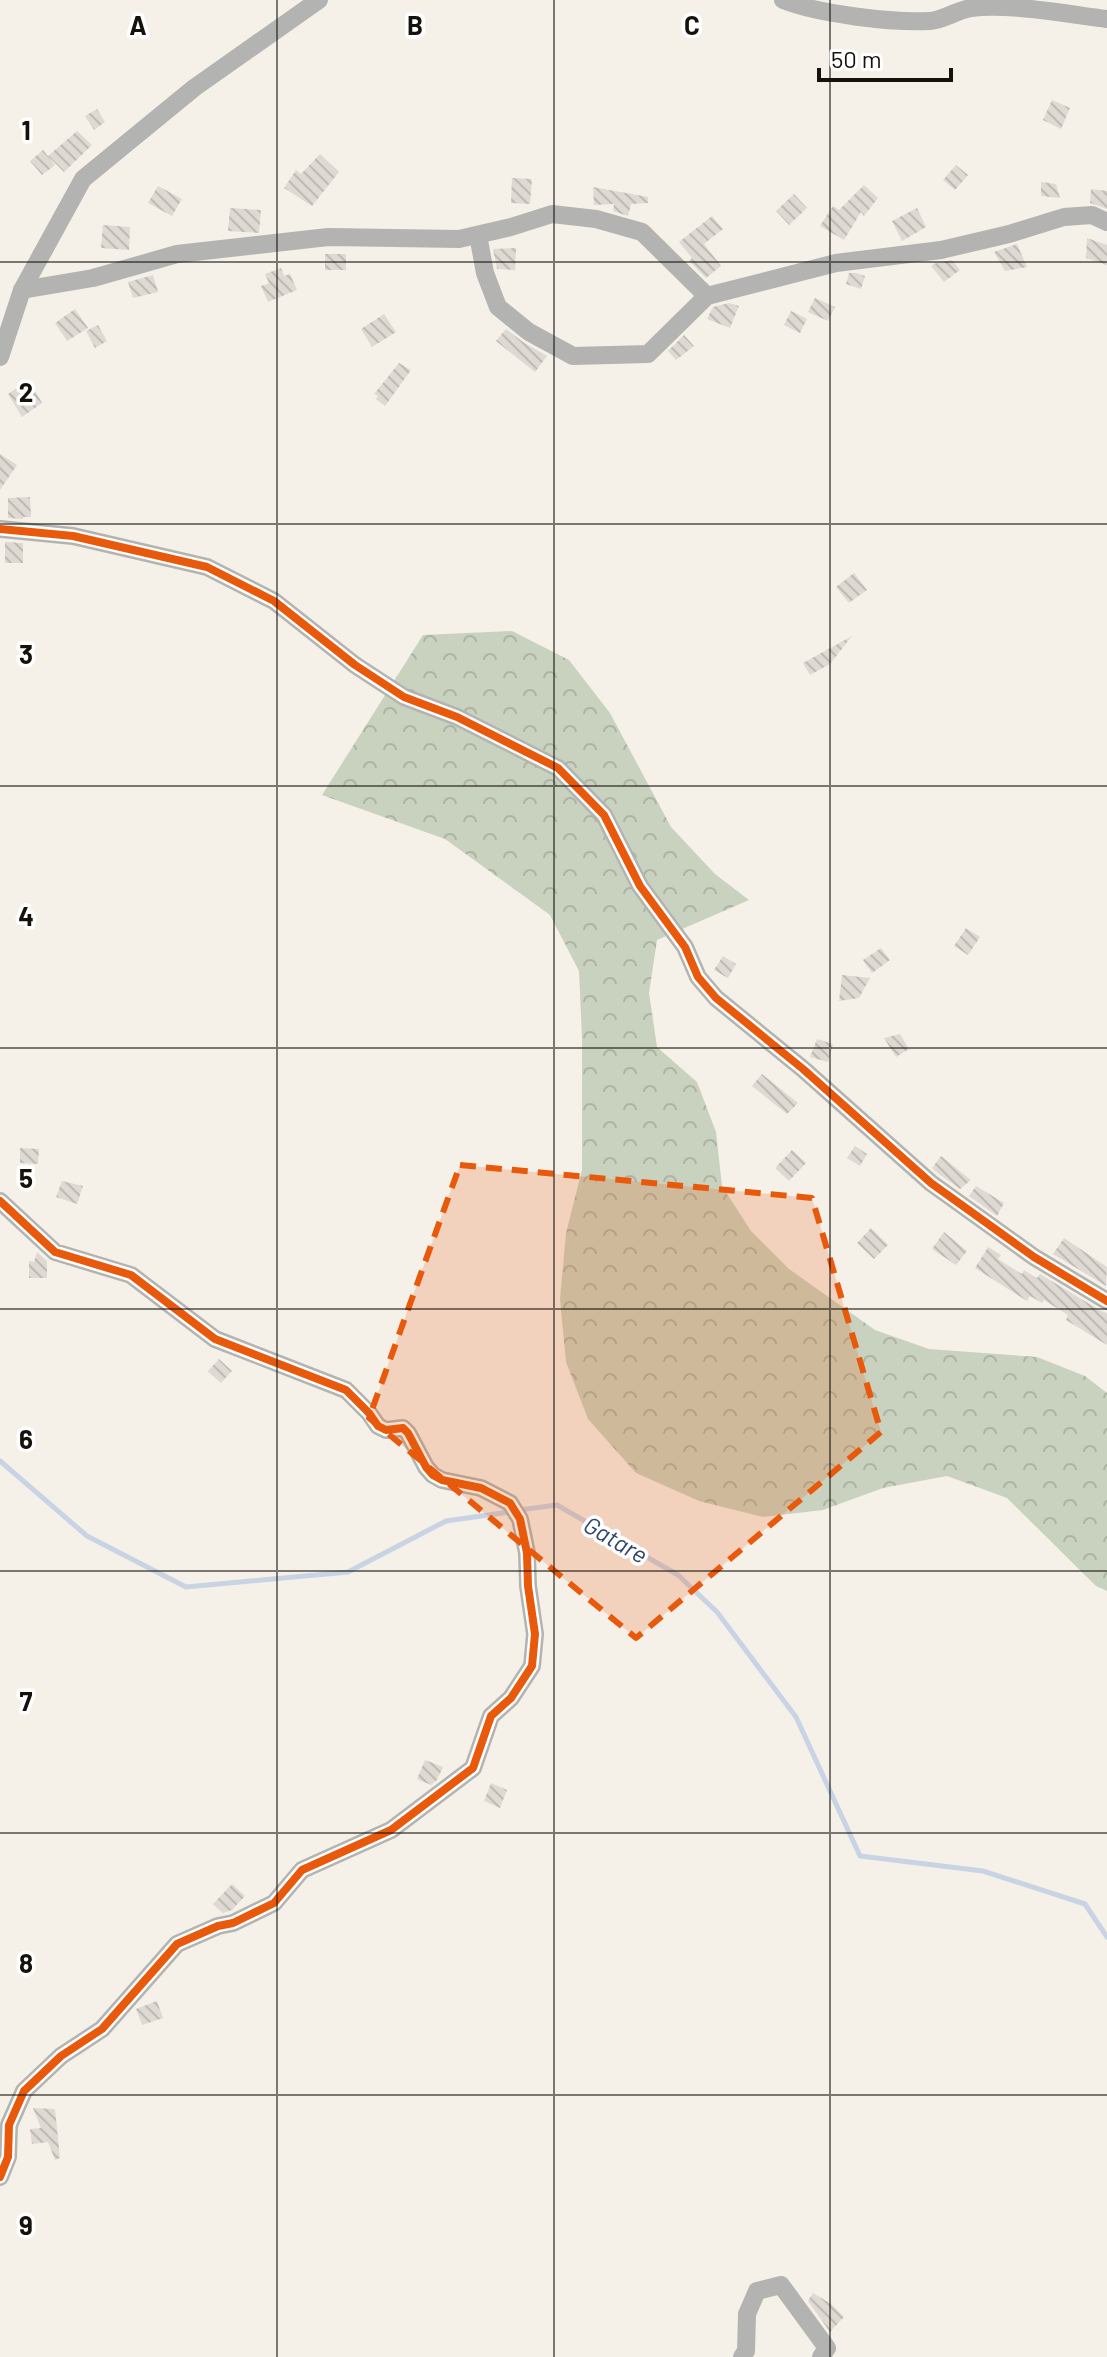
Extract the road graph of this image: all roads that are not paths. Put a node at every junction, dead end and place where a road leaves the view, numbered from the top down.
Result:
1 (319, 0) edge
2 (783, 0) edge
3 (1107, 19) edge
4 (1107, 222) edge
5 (478, 235) junction
6 (22, 290) junction
7 (707, 296) junction
8 (0, 357) edge
9 (0, 529) edge
10 (0, 1201) edge
11 (1107, 1301) edge
12 (0, 2177) edge
13 (742, 2357) edge
14 (821, 2357) edge

1 - 6 street
2 - 3 street
4 - 7 street
5 - 6 street
5 - 7 street
5 - 7 street
6 - 8 street
9 - 11 street
10 - 12 street
13 - 14 street

